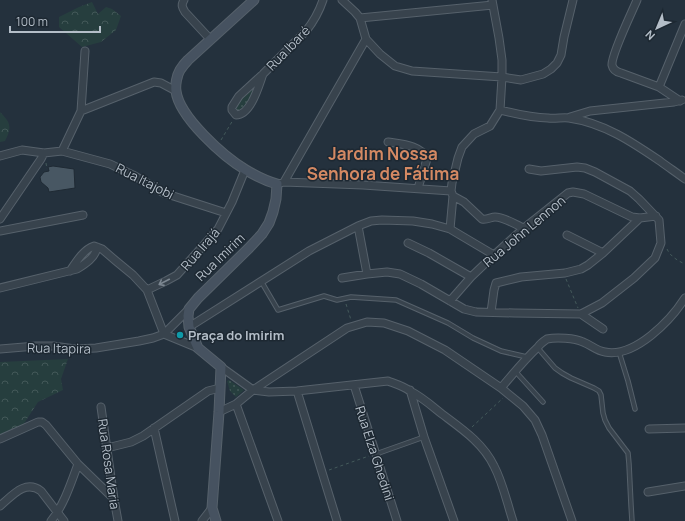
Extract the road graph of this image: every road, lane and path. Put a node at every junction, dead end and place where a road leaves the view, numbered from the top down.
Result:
1 (184, 0) edge
2 (254, 0) edge
3 (323, 0) edge
4 (342, 0) edge
5 (573, 0) edge
6 (637, 0) edge
7 (493, 2) edge
8 (360, 18) junction
9 (685, 24) edge
10 (210, 39) junction
11 (366, 39) junction
12 (85, 51) dead end
13 (263, 74) junction
14 (502, 77) junction
15 (659, 86) junction
16 (176, 91) junction
17 (683, 100) edge
18 (500, 110) junction
19 (81, 111) junction
20 (236, 115) junction
21 (568, 118) junction
22 (388, 142) dead end
23 (216, 148) junction
24 (62, 151) junction
25 (44, 153) junction
26 (0, 156) edge
27 (46, 164) dead end
28 (47, 168) dead end
29 (529, 169) dead end
30 (245, 170) junction
31 (685, 179) edge
32 (281, 183) junction
33 (418, 188) junction
34 (452, 193) junction
35 (226, 213) junction
36 (83, 215) dead end
37 (656, 216) junction
38 (640, 218) junction
39 (0, 219) edge
40 (358, 226) junction
41 (524, 228) junction
42 (450, 229) junction
43 (0, 231) edge
44 (567, 235) dead end
45 (661, 242) junction
46 (408, 243) dead end
47 (603, 253) junction
48 (494, 255) junction
49 (685, 264) edge
50 (563, 273) junction
51 (366, 274) junction
52 (471, 277) junction
53 (342, 278) dead end
54 (261, 281) junction
55 (0, 288) edge
56 (147, 290) junction
57 (344, 298) junction
58 (685, 298) edge
59 (450, 301) junction
60 (189, 309) junction
61 (491, 312) junction
62 (580, 314) junction
63 (353, 326) junction
64 (189, 327) junction
65 (603, 329) dead end
66 (164, 334) junction
67 (537, 347) junction
68 (198, 348) junction
69 (0, 349) edge
70 (618, 352) junction
71 (527, 357) junction
72 (221, 367) junction
73 (515, 371) junction
74 (354, 384) junction
75 (220, 388) junction
76 (501, 388) junction
77 (253, 390) junction
78 (410, 390) junction
79 (297, 391) junction
80 (508, 394) junction
81 (543, 402) dead end
82 (236, 404) junction
83 (101, 407) dead end
84 (635, 409) dead end
85 (219, 412) junction
86 (154, 428) junction
87 (685, 428) edge
88 (649, 429) dead end
89 (466, 433) junction
90 (424, 437) junction
91 (0, 439) edge
92 (107, 448) junction
93 (376, 454) junction
94 (78, 464) junction
95 (322, 472) junction
96 (685, 486) edge
97 (648, 492) dead end
98 (114, 499) junction
99 (0, 506) edge
100 (212, 508) junction
101 (58, 512) junction
102 (51, 521) edge
103 (64, 521) edge
104 (118, 521) edge
105 (175, 521) edge
106 (202, 521) edge
107 (216, 521) edge
108 (278, 521) edge
109 (337, 521) edge
110 (397, 521) edge
111 (454, 521) edge
112 (513, 521) edge
113 (572, 521) edge
114 (632, 521) edge

1 - 10 street
2 - 10 street
3 - 13 street, Rua Ibaré
4 - 8 street
5 - 14 street
6 - 15 street
7 - 8 street
7 - 14 street
8 - 11 street
9 - 15 street
10 - 16 street
11 - 14 street
11 - 32 street
12 - 19 street
13 - 20 street, Rua Ibaré
13 - 20 street, Rua Ibaré
14 - 18 street
15 - 17 street
16 - 19 street
16 - 23 street
17 - 21 street
18 - 21 street
18 - 34 street
19 - 24 street
20 - 23 path
21 - 31 street
22 - 33 street
23 - 30 street
24 - 25 street
24 - 35 street, Rua Itajobi
25 - 26 street
25 - 39 street
27 - 28 path
29 - 37 street
30 - 32 street
30 - 35 street, Rua Irajá
32 - 33 street
32 - 60 street, Rua Imirim
33 - 34 street
34 - 41 street
34 - 42 street
35 -> 56 street, Rua Irajá
36 - 43 street
37 - 38 street, Rua John Lennon
37 - 45 street
38 - 41 street, Rua John Lennon
38 - 47 street
40 - 42 street
40 - 51 street
40 - 54 street
41 - 48 street, Rua John Lennon
42 - 48 street
44 - 47 street
45 - 49 path
45 - 62 street
46 - 52 street
47 - 50 street
48 - 52 street, Rua John Lennon
50 - 61 street
50 - 62 path
51 - 53 street
51 - 59 street
52 - 59 street, Rua John Lennon
54 - 57 lane
54 - 64 street
55 - 56 street
56 - 66 street
57 - 63 path
57 - 71 lane
58 - 70 street
59 - 61 street
60 - 64 street
60 - 66 street, Rua Itapira
61 - 62 street
62 - 65 street
63 - 76 street
63 - 77 street
64 - 68 street
66 - 68 street
66 - 69 street, Rua Itapira
67 - 70 street
67 - 71 street
67 - 114 lane
68 - 72 street
70 - 84 lane
71 - 73 street
72 - 75 street
72 - 77 street
73 - 76 street
73 - 81 lane
74 - 78 street
74 - 79 street
74 - 93 street, Rua Elza Ghedini
75 - 85 street
75 - 86 street
76 - 80 street
77 - 79 street
77 - 82 street
78 - 89 street
78 - 90 street
79 - 95 street
80 - 89 path
80 - 113 street
82 - 85 street
82 - 108 street
83 - 92 street, Rua Rosa Maria
85 - 100 street
86 - 92 street
86 - 105 street
87 - 88 street
89 - 112 street
90 - 93 lane
90 - 111 street
91 - 94 street
92 - 98 street, Rua Rosa Maria
93 - 95 path
93 - 110 street, Rua Elza Ghedini
94 - 98 street
94 - 101 street
95 - 109 street
96 - 97 street
98 - 104 street, Rua Rosa Maria
99 - 101 street
100 - 106 street
100 - 107 street
101 - 102 street
101 - 103 street

